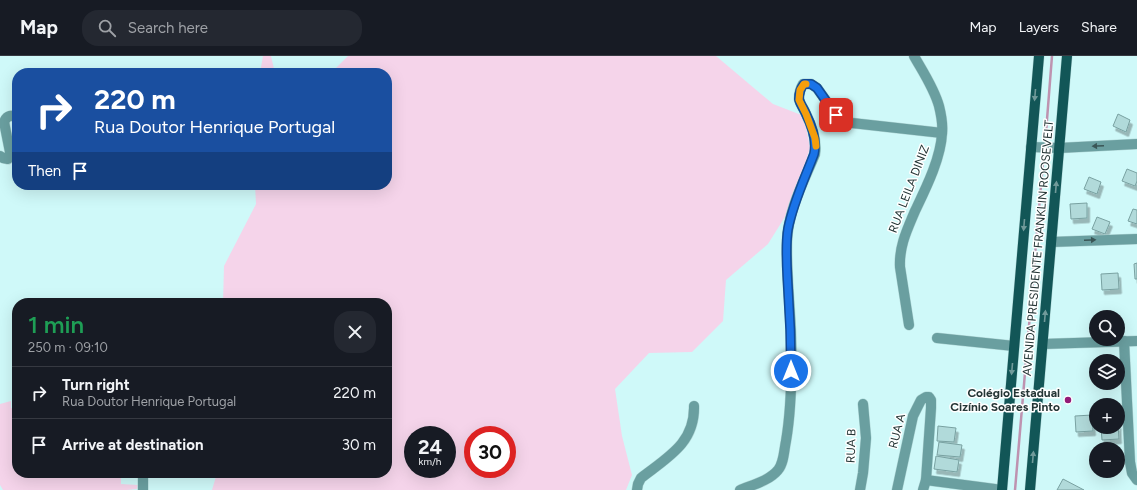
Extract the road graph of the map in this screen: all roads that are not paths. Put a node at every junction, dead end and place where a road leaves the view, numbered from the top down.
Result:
1 (914, 56) edge
2 (1039, 56) edge
3 (1067, 56) edge
4 (12, 116) edge
5 (942, 133) junction
6 (1137, 144) edge
7 (1045, 147) junction
8 (0, 156) edge
9 (1137, 239) edge
10 (1051, 242) junction
11 (909, 325) dead end
12 (937, 338) dead end
13 (1125, 341) edge
14 (1137, 341) edge
15 (1089, 342) edge
16 (1042, 344) junction
17 (1014, 346) junction
18 (1125, 346) edge
19 (863, 404) dead end
20 (694, 406) dead end
21 (1132, 408) edge
22 (143, 478) edge
23 (1137, 480) edge
24 (925, 485) edge
25 (143, 490) edge
26 (637, 490) edge
27 (740, 490) edge
28 (860, 490) edge
29 (897, 490) edge
30 (1002, 490) edge
31 (1030, 490) edge

1 - 5 street, RUA LEILA DINIZ
2 -> 7 main road, AVENIDA PRESIDENTE FRANKLIN ROOSEVELT
3 - 7 main road, AVENIDA PRESIDENTE FRANKLIN ROOSEVELT
4 - 8 street
5 - 11 street, RUA LEILA DINIZ
5 - 27 street
6 -> 7 street
10 -> 7 main road, AVENIDA PRESIDENTE FRANKLIN ROOSEVELT
7 -> 17 main road, AVENIDA PRESIDENTE FRANKLIN ROOSEVELT
10 -> 9 street
16 -> 10 main road, AVENIDA PRESIDENTE FRANKLIN ROOSEVELT
12 - 17 street
13 - 14 street
15 - 16 street
31 -> 16 main road, AVENIDA PRESIDENTE FRANKLIN ROOSEVELT
17 -> 30 main road, AVENIDA PRESIDENTE FRANKLIN ROOSEVELT
18 - 21 street
19 - 28 street, RUA B
20 - 26 street
21 - 23 street
22 - 25 street
24 - 29 street, RUA A
24 - 30 street

